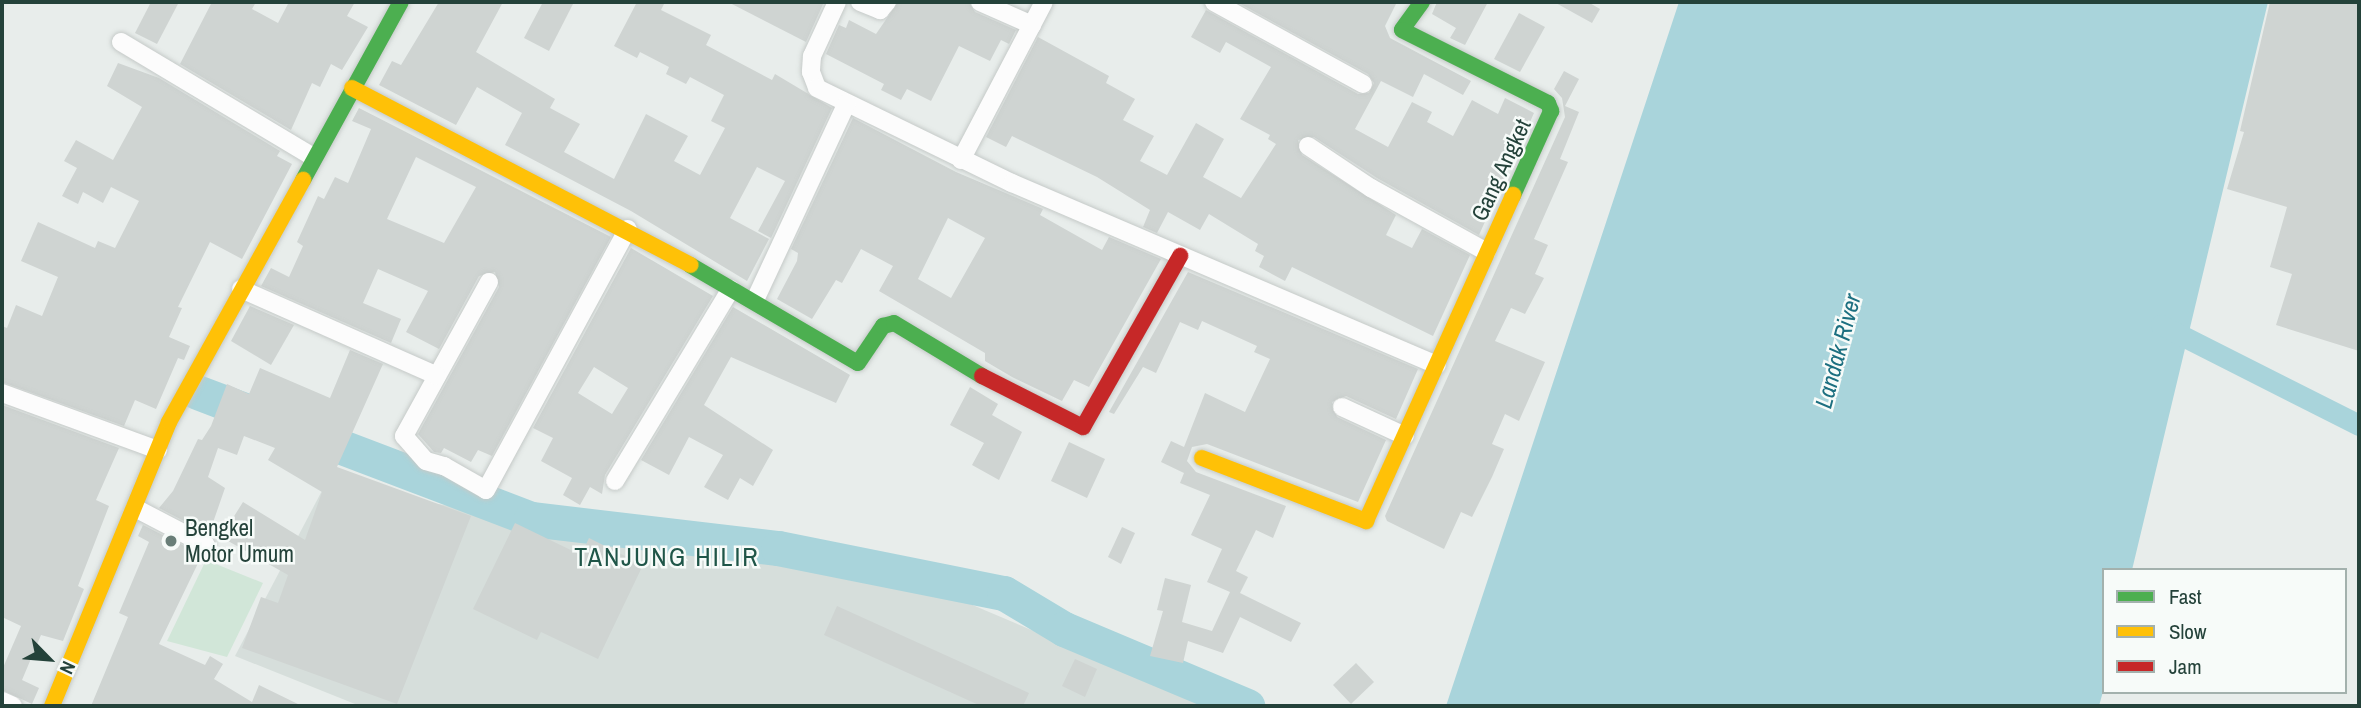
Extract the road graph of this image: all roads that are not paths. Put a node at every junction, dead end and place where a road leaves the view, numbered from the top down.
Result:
1 (401, 2) edge
2 (837, 2) edge
3 (860, 2) edge
4 (887, 2) edge
5 (980, 2) edge
6 (1044, 2) edge
7 (1214, 2) edge
8 (1422, 2) edge
9 (1032, 25) junction
10 (121, 41) dead end
11 (1363, 84) dead end
12 (352, 88) junction
13 (847, 103) junction
14 (1308, 146) dead end
15 (313, 157) junction
16 (961, 160) junction
17 (628, 229) junction
18 (1487, 252) junction
19 (1180, 256) junction
20 (489, 282) dead end
21 (241, 289) junction
22 (732, 289) junction
23 (755, 300) junction
24 (1437, 365) junction
25 (437, 376) junction
26 (2, 394) edge
27 (1342, 408) dead end
28 (1405, 436) junction
29 (158, 450) junction
30 (1202, 458) dead end
31 (615, 481) dead end
32 (135, 508) junction
33 (206, 545) dead end
34 (2, 701) edge
35 (13, 706) edge
36 (52, 706) edge

1 - 12 street
2 - 13 street
3 - 4 street
5 - 9 street
6 - 9 street
7 - 11 street
8 - 18 street, Gang Angket
9 - 16 street
10 - 15 street
12 - 15 street
12 - 17 street
13 - 16 street
13 - 23 street
14 - 18 street
15 - 21 street
16 - 19 street
17 - 22 street
17 - 25 street
18 - 24 street, Gang Angket
19 - 23 street
19 - 24 street
20 - 25 street
21 - 25 street
21 - 29 street
22 - 23 street
22 - 31 street
24 - 28 street, Gang Angket
26 - 29 street
27 - 28 street
28 - 30 street, Gang Angket
29 - 32 street
32 - 33 street
32 - 36 street
34 - 35 street

